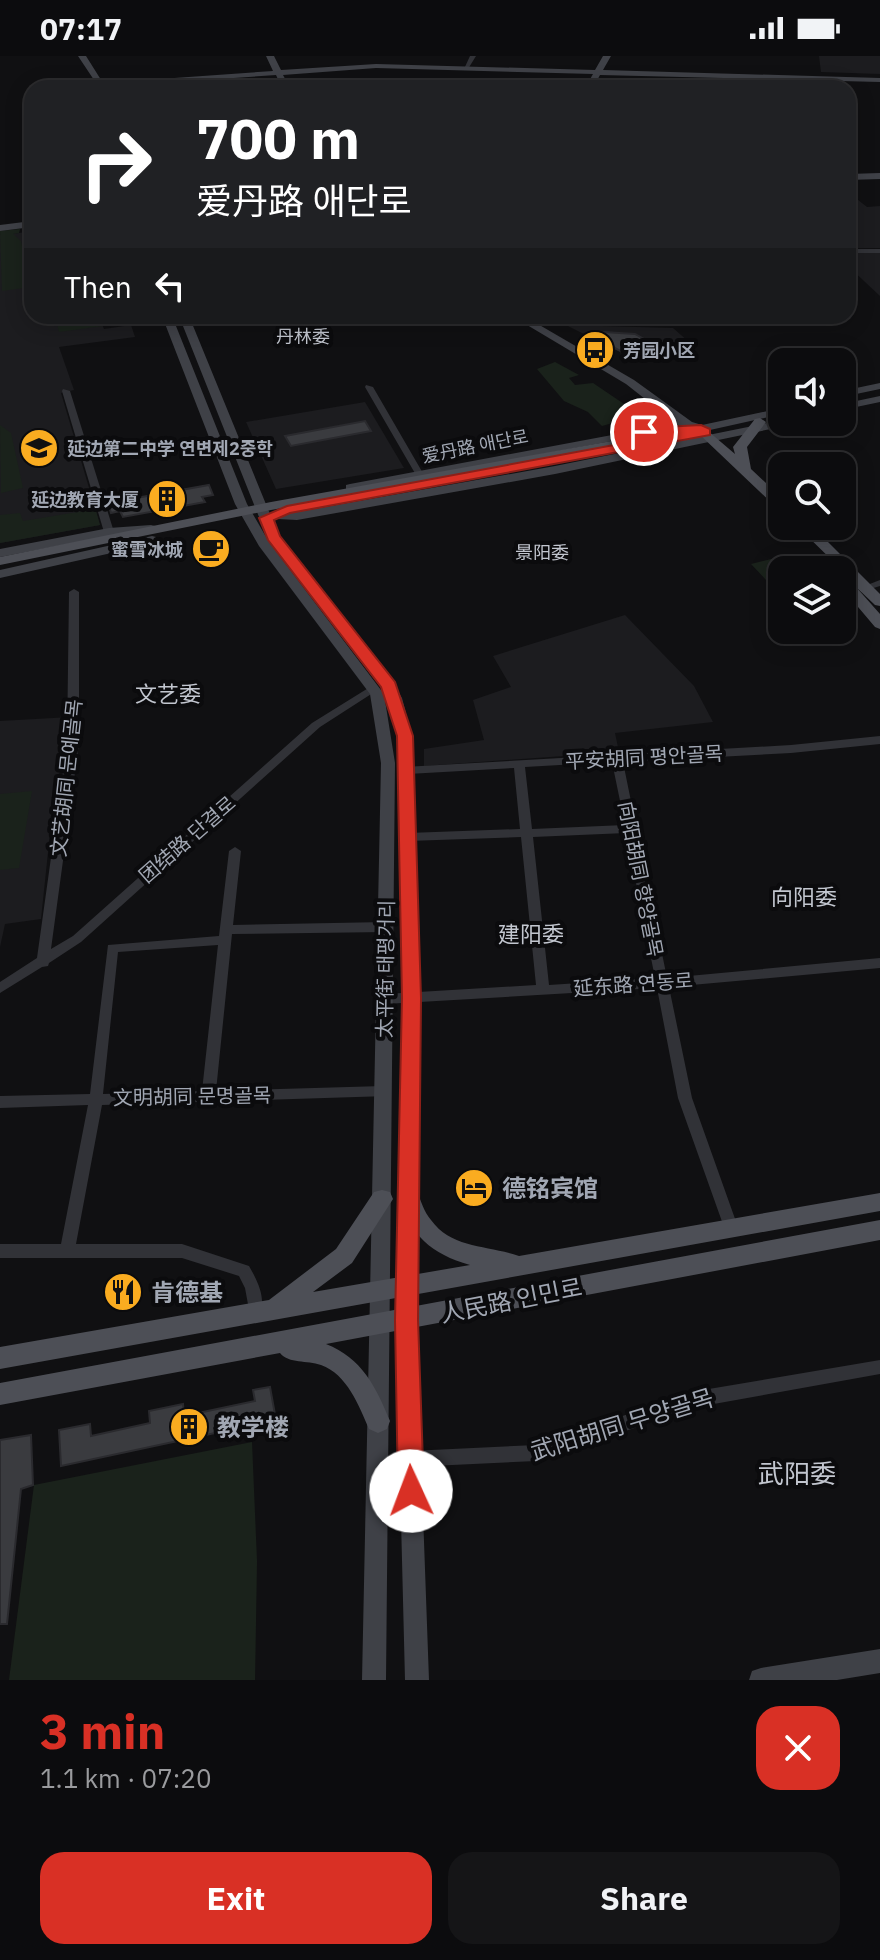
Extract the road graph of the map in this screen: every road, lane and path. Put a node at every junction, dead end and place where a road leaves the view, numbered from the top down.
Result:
1 (70, 56) edge
2 (82, 56) edge
3 (270, 56) edge
4 (473, 56) edge
5 (607, 56) edge
6 (466, 68) junction
7 (276, 70) junction
8 (599, 73) junction
9 (85, 80) edge
10 (97, 80) edge
11 (174, 80) edge
12 (282, 80) edge
13 (594, 80) edge
14 (880, 80) edge
15 (880, 176) edge
16 (856, 177) edge
17 (24, 225) edge
18 (0, 228) edge
19 (856, 251) edge
20 (880, 251) edge
21 (171, 324) edge
22 (187, 324) edge
23 (531, 324) edge
24 (880, 386) edge
25 (369, 387) dead end
26 (66, 391) dead end
27 (880, 392) edge
28 (856, 393) edge
29 (856, 395) edge
30 (880, 399) edge
31 (856, 406) edge
32 (880, 406) edge
33 (856, 409) edge
34 (768, 416) edge
35 (768, 420) edge
36 (768, 424) edge
37 (757, 425) junction
38 (698, 433) junction
39 (746, 471) junction
40 (420, 475) junction
41 (768, 492) edge
42 (768, 506) edge
43 (263, 514) junction
44 (109, 532) junction
45 (151, 535) junction
46 (802, 540) edge
47 (821, 540) edge
48 (0, 553) edge
49 (818, 556) edge
50 (0, 563) edge
51 (0, 574) edge
52 (874, 585) edge
53 (74, 592) dead end
54 (856, 596) edge
55 (880, 602) edge
56 (880, 624) edge
57 (374, 689) junction
58 (880, 740) edge
59 (617, 758) junction
60 (519, 764) junction
61 (408, 770) junction
62 (631, 829) junction
63 (529, 833) junction
64 (408, 837) junction
65 (235, 851) dead end
66 (386, 927) junction
67 (226, 935) junction
68 (43, 963) junction
69 (880, 963) edge
70 (661, 983) junction
71 (0, 988) edge
72 (543, 990) junction
73 (412, 998) junction
74 (385, 999) junction
75 (383, 1092) junction
76 (208, 1097) junction
77 (96, 1098) junction
78 (0, 1102) edge
79 (409, 1198) junction
80 (382, 1199) junction
81 (880, 1202) edge
82 (732, 1230) junction
83 (880, 1230) edge
84 (67, 1250) junction
85 (0, 1251) edge
86 (524, 1266) junction
87 (408, 1288) junction
88 (381, 1291) junction
89 (265, 1309) junction
90 (406, 1320) junction
91 (380, 1325) junction
92 (260, 1348) junction
93 (0, 1358) edge
94 (880, 1367) edge
95 (0, 1394) edge
96 (378, 1421) junction
97 (410, 1459) junction
98 (880, 1661) edge
99 (374, 1680) edge
100 (417, 1680) edge
101 (761, 1680) edge

1 - 9 main road
2 - 10 main road
3 - 7 main road
4 - 6 street
5 - 8 main road
6 - 7 main road
6 - 8 main road
7 - 11 main road
7 - 12 main road
8 - 13 main road
8 - 14 main road
15 - 16 main road
17 - 18 main road
19 - 20 street
21 - 43 main road, 太平街 태평거리
22 - 43 main road, 太平街 태평거리
23 - 38 main road
24 - 28 main road
25 - 40 street
26 - 44 street
27 - 29 main road
30 - 31 main road
32 - 33 main road
34 - 38 main road, 爱丹路 애단로
35 - 37 main road, 爱丹路 애단로
36 - 37 main road, 爱丹路 애단로
37 - 38 main road, 爱丹路 애단로
37 - 39 main road
38 - 39 main road
38 - 40 main road, 爱丹路 애단로
38 - 42 main road
38 - 43 main road, 爱丹路 애단로
39 - 41 main road
40 - 43 main road, 爱丹路 애단로
43 - 45 main road, 爱丹路 애단로
43 - 57 main road, 太平街 태평거리
43 - 61 main road, 太平街 태평거리
44 - 45 main road, 爱丹路 애단로
44 - 48 main road, 爱丹路 애단로
45 - 50 main road, 爱丹路 애단로
45 - 51 main road, 爱丹路 애단로
46 - 49 main road
47 - 52 main road
52 - 55 main road
53 - 68 street, 文艺胡同 문예골목
54 - 56 main road
57 - 66 main road, 太平街 태평거리
57 - 68 street, 团结路 단결로
58 - 59 street, 平安胡同 평안골목
59 - 60 street, 平安胡同 평안골목
59 - 62 street, 向阳胡同 향양골목
60 - 61 street, 平安胡同 평안골목
60 - 63 street
61 - 64 main road, 太平街 태평거리
62 - 63 street
62 - 70 street, 向阳胡同 향양골목
63 - 64 street
63 - 72 street
64 - 73 main road, 太平街 태평거리
65 - 67 street
66 - 67 street
66 - 74 main road, 太平街 태평거리
67 - 76 street
67 - 77 street
68 - 71 street, 团结路 단결로
69 - 70 street, 延东路 연동로
70 - 72 street, 延东路 연동로
70 - 82 street, 向阳胡同 향양골목
72 - 73 street, 延东路 연동로
73 - 74 street, 延东路 연동로
73 - 79 main road, 太平街 태평거리
74 - 75 main road, 太平街 태평거리
75 - 76 street, 文明胡同 문명골목
75 - 80 main road, 太平街 태평거리
76 - 77 street, 文明胡同 문명골목
77 - 78 street, 文明胡同 문명골목
77 - 84 street
79 - 86 main road
79 - 87 main road, 太平街 태평거리
80 - 88 main road, 太平街 태평거리
80 - 89 main road
81 - 82 main road, 人民路 인민로
82 - 86 main road, 人民路 인민로
83 - 90 main road, 人民路 인민로
84 - 85 street
84 - 89 street
86 - 87 main road, 人民路 인민로
87 - 88 main road, 人民路 인민로
87 - 90 main road, 太平街 태평거리
88 - 89 main road, 人民路 인민로
88 - 91 main road, 太平街 태평거리
89 - 93 main road, 人民路 인민로
90 - 91 main road, 人民路 인민로
90 - 97 main road, 太平街 태평거리
91 - 92 main road, 人民路 인민로
91 - 96 main road, 太平街 태평거리
92 - 95 main road, 人民路 인민로
92 - 96 main road
94 - 97 street, 武阳胡同 무양골목
96 - 99 main road, 太平街 태평거리
97 - 100 main road, 太平街 태평거리
98 - 101 main road

